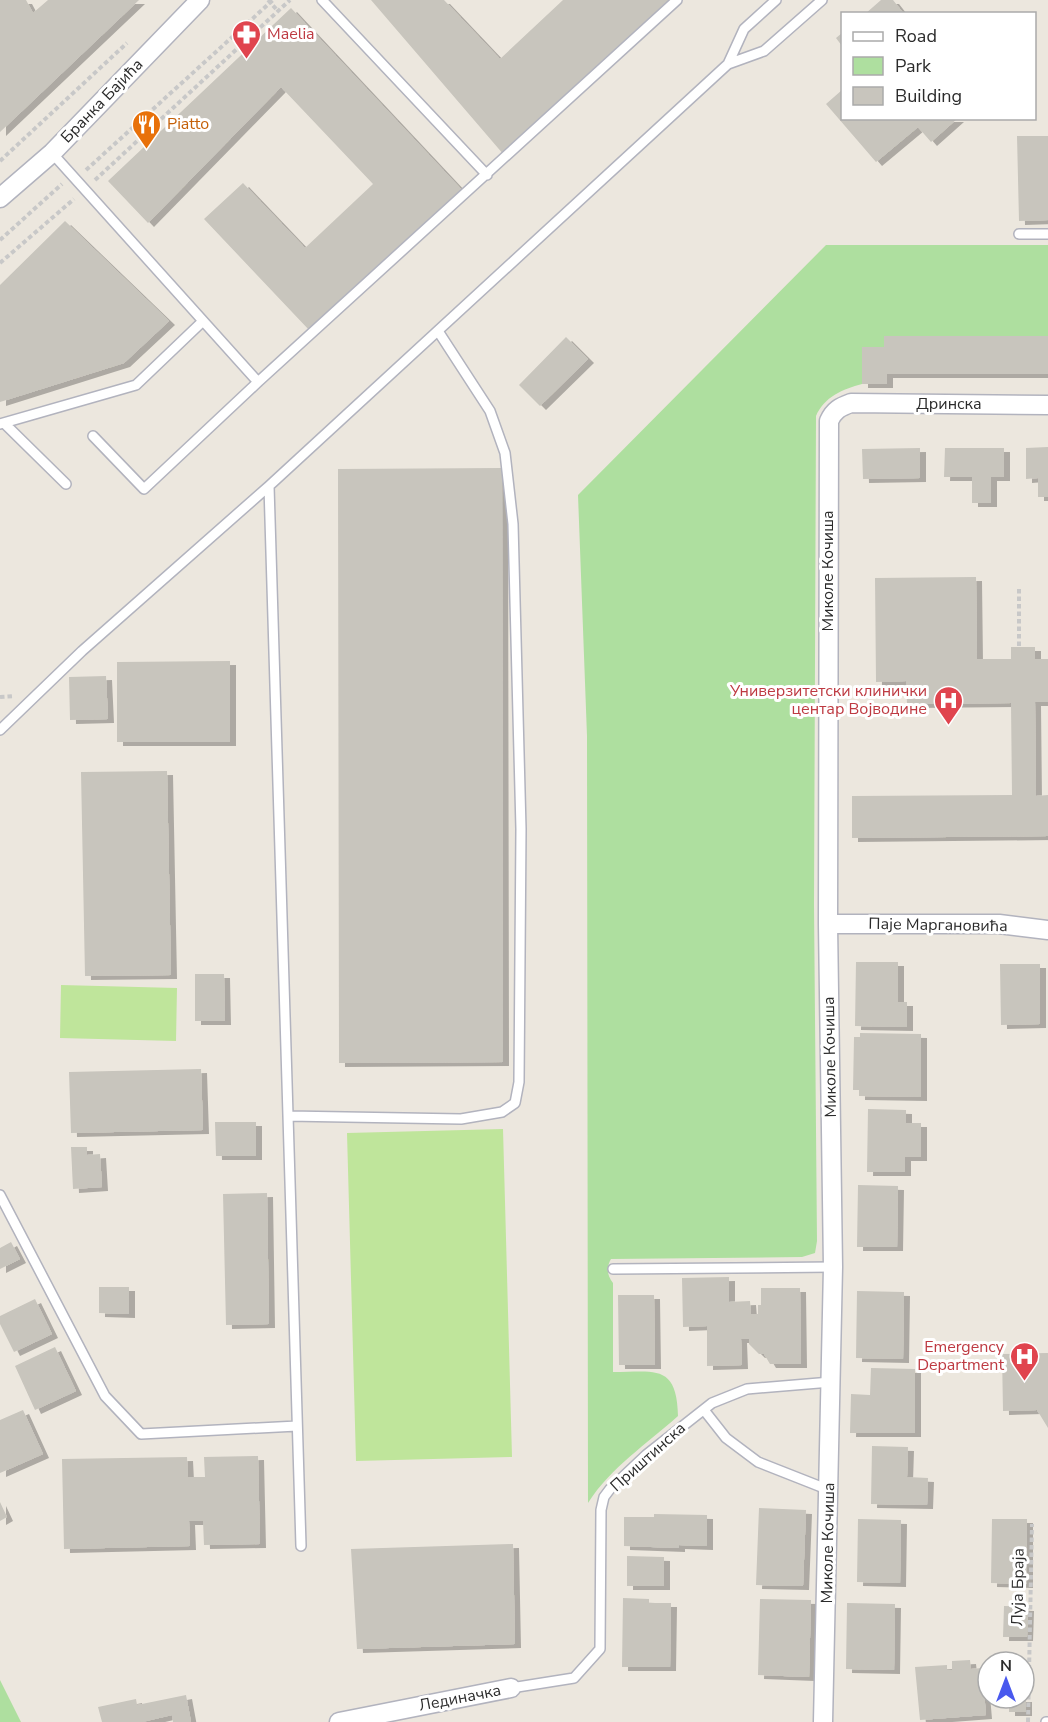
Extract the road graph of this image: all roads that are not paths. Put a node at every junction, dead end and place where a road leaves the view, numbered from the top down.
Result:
1 (200, 0) edge
2 (322, 0) edge
3 (677, 0) edge
4 (776, 0) edge
5 (822, 0) edge
6 (728, 64) junction
7 (52, 153) junction
8 (487, 175) junction
9 (0, 198) edge
10 (1019, 234) dead end
11 (1048, 234) edge
12 (203, 321) junction
13 (438, 331) junction
14 (258, 382) junction
15 (851, 404) joint
16 (1048, 405) edge
17 (2, 424) edge
18 (93, 436) dead end
19 (66, 484) dead end
20 (269, 486) junction
21 (0, 730) edge
22 (828, 924) junction
23 (1048, 930) edge
24 (288, 1116) junction
25 (0, 1195) edge
26 (833, 1267) junction
27 (613, 1269) dead end
28 (831, 1382) junction
29 (704, 1410) junction
30 (297, 1426) junction
31 (829, 1490) junction
32 (301, 1546) dead end
33 (511, 1688) joint
34 (339, 1722) edge
35 (823, 1722) edge

1 - 7 street, Бранка Бајића
2 - 8 lane
3 - 8 lane
4 - 6 lane
5 - 6 lane
6 - 13 lane
7 - 9 street, Бранка Бајића
7 - 12 lane
8 - 14 lane
10 - 11 lane
12 - 14 lane
12 - 17 lane
13 - 20 lane
13 - 24 lane
14 - 18 lane
15 - 16 street, Дринска
15 - 22 street, Миколе Кочиша
17 - 19 lane
20 - 21 lane
20 - 24 lane
22 - 23 street, Паје Маргановића
22 - 26 street, Миколе Кочиша
24 - 30 lane
25 - 30 lane
26 - 27 lane
26 - 28 street, Миколе Кочиша
28 - 29 lane, Приштинска
28 - 31 street, Миколе Кочиша
29 - 31 lane
29 - 33 lane, Приштинска
30 - 32 lane
31 - 35 street, Миколе Кочиша
33 - 34 street, Лединачка

